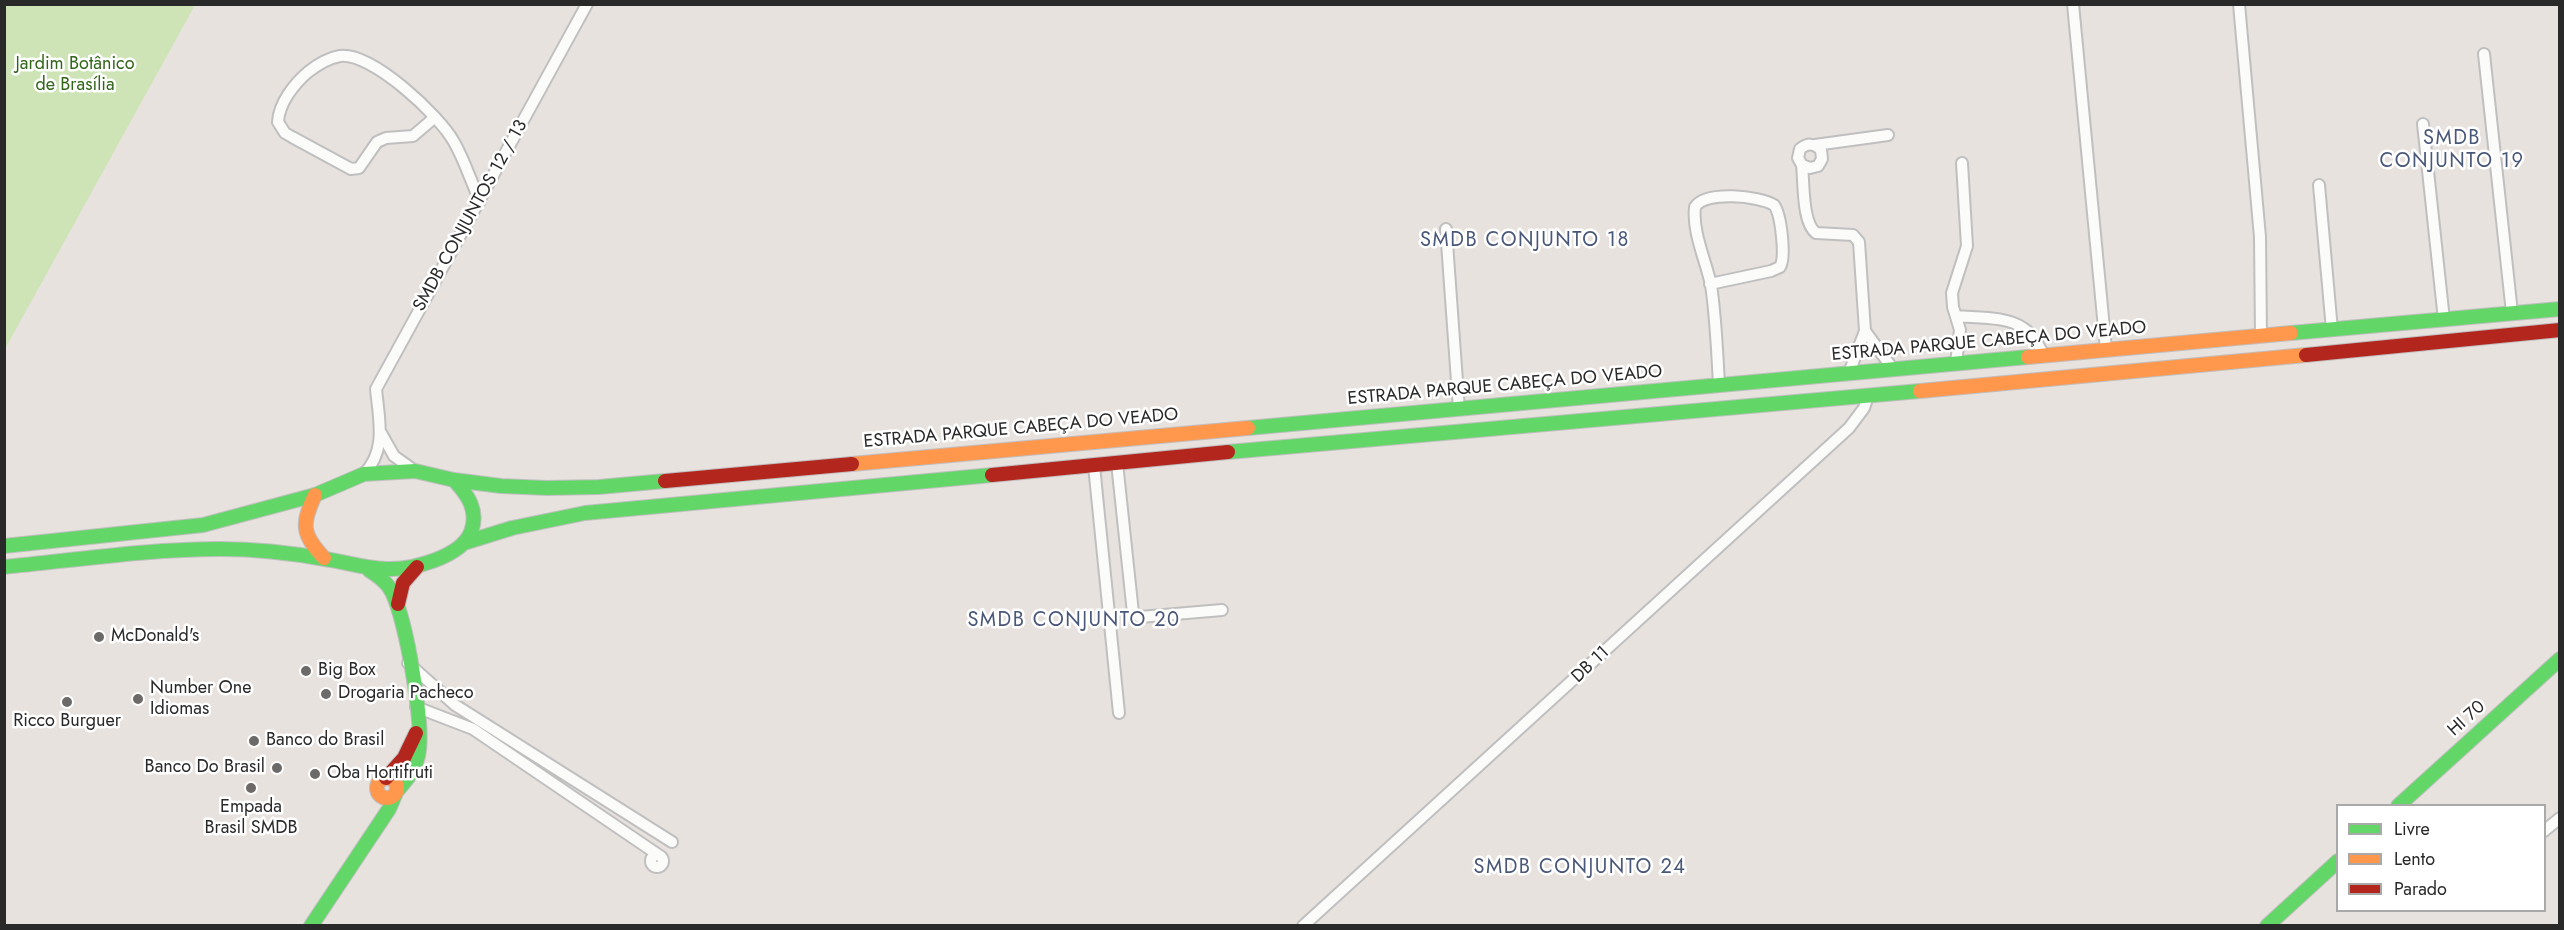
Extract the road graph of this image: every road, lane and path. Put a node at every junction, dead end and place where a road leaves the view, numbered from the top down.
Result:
1 (587, 4) edge
2 (2073, 4) edge
3 (2239, 4) edge
4 (2484, 54) dead end
5 (434, 118) junction
6 (2422, 124) dead end
7 (1888, 135) dead end
8 (1815, 145) junction
9 (1962, 163) dead end
10 (1802, 165) junction
11 (2319, 185) dead end
12 (480, 201) junction
13 (1446, 229) dead end
14 (1710, 284) junction
15 (2559, 309) edge
16 (2512, 313) junction
17 (1956, 316) junction
18 (2444, 320) junction
19 (2332, 330) junction
20 (2559, 330) edge
21 (1865, 331) junction
22 (2261, 336) junction
23 (2106, 350) junction
24 (2089, 351) junction
25 (2074, 352) junction
26 (2044, 355) junction
27 (1956, 363) junction
28 (1893, 369) junction
29 (1849, 373) junction
30 (2084, 376) junction
31 (1719, 384) junction
32 (1694, 386) junction
33 (1868, 396) junction
34 (1459, 409) junction
35 (1695, 412) junction
36 (381, 433) junction
37 (1117, 463) junction
38 (1094, 466) junction
39 (415, 471) junction
40 (364, 474) junction
41 (454, 480) junction
42 (315, 495) junction
43 (467, 542) junction
44 (4, 546) edge
45 (324, 558) junction
46 (419, 566) junction
47 (4, 567) edge
48 (364, 568) junction
49 (398, 606) junction
50 (1222, 610) dead end
51 (2559, 659) edge
52 (408, 663) junction
53 (416, 707) junction
54 (1119, 713) dead end
55 (419, 725) junction
56 (386, 778) junction
57 (396, 793) junction
58 (379, 794) junction
59 (2400, 804) edge
60 (2559, 818) edge
61 (2546, 829) edge
62 (371, 833) junction
63 (672, 842) dead end
64 (646, 845) junction
65 (2336, 862) edge
66 (311, 926) edge
67 (1303, 926) edge
68 (2267, 926) edge

1 - 12 street, SMDB CONJUNTOS 12 / 13
2 - 23 street
3 - 22 street
4 - 16 street
5 - 5 street
5 - 12 street
6 - 18 street
7 - 8 street
8 - 10 street
8 - 10 street
9 - 17 street
10 - 21 street
11 - 19 street
12 - 36 street, SMDB CONJUNTOS 12 / 13
13 - 34 street
14 - 14 street
14 - 31 street
15 - 16 main road, ESTRADA PARQUE CABEÇA DO VEADO
16 - 18 main road, ESTRADA PARQUE CABEÇA DO VEADO
17 - 26 street
17 - 27 street
18 - 19 main road, ESTRADA PARQUE CABEÇA DO VEADO
19 - 22 main road, ESTRADA PARQUE CABEÇA DO VEADO
20 - 30 main road
21 - 28 street
21 - 29 street
22 - 23 main road, ESTRADA PARQUE CABEÇA DO VEADO
23 - 24 main road, ESTRADA PARQUE CABEÇA DO VEADO
24 - 25 main road, ESTRADA PARQUE CABEÇA DO VEADO
24 - 30 main road
25 - 26 main road, ESTRADA PARQUE CABEÇA DO VEADO
25 - 30 main road
26 - 27 main road, ESTRADA PARQUE CABEÇA DO VEADO
27 - 28 main road, ESTRADA PARQUE CABEÇA DO VEADO
28 - 29 main road, ESTRADA PARQUE CABEÇA DO VEADO
29 - 31 main road, ESTRADA PARQUE CABEÇA DO VEADO
30 - 33 main road
31 - 32 main road, ESTRADA PARQUE CABEÇA DO VEADO
32 - 34 main road, ESTRADA PARQUE CABEÇA DO VEADO
32 - 35 main road
33 - 35 main road
33 - 67 street, DB 11
34 - 41 main road, ESTRADA PARQUE CABEÇA DO VEADO
35 - 37 main road
36 - 39 street, SMDB CONJUNTOS 12 / 13
36 - 40 street, SMDB CONJUNTOS 12 / 13
37 - 38 main road
37 - 50 street
38 - 43 main road
38 - 54 street
39 - 40 main road
39 - 41 main road
40 - 42 main road
41 - 43 main road
42 - 44 main road
42 - 45 main road
43 - 46 main road
45 - 47 main road
45 - 48 main road
46 - 48 main road
46 - 49 main road
48 - 49 main road
49 - 52 main road
51 - 59 main road, HI 70
52 - 53 main road
52 - 63 street
53 - 55 main road
53 - 64 street
55 - 56 main road
55 - 57 main road
56 - 57 main road
56 - 58 main road
57 - 58 main road
57 - 62 main road
58 - 62 main road
60 - 61 street
62 - 66 main road
64 - 64 street
65 - 68 main road

